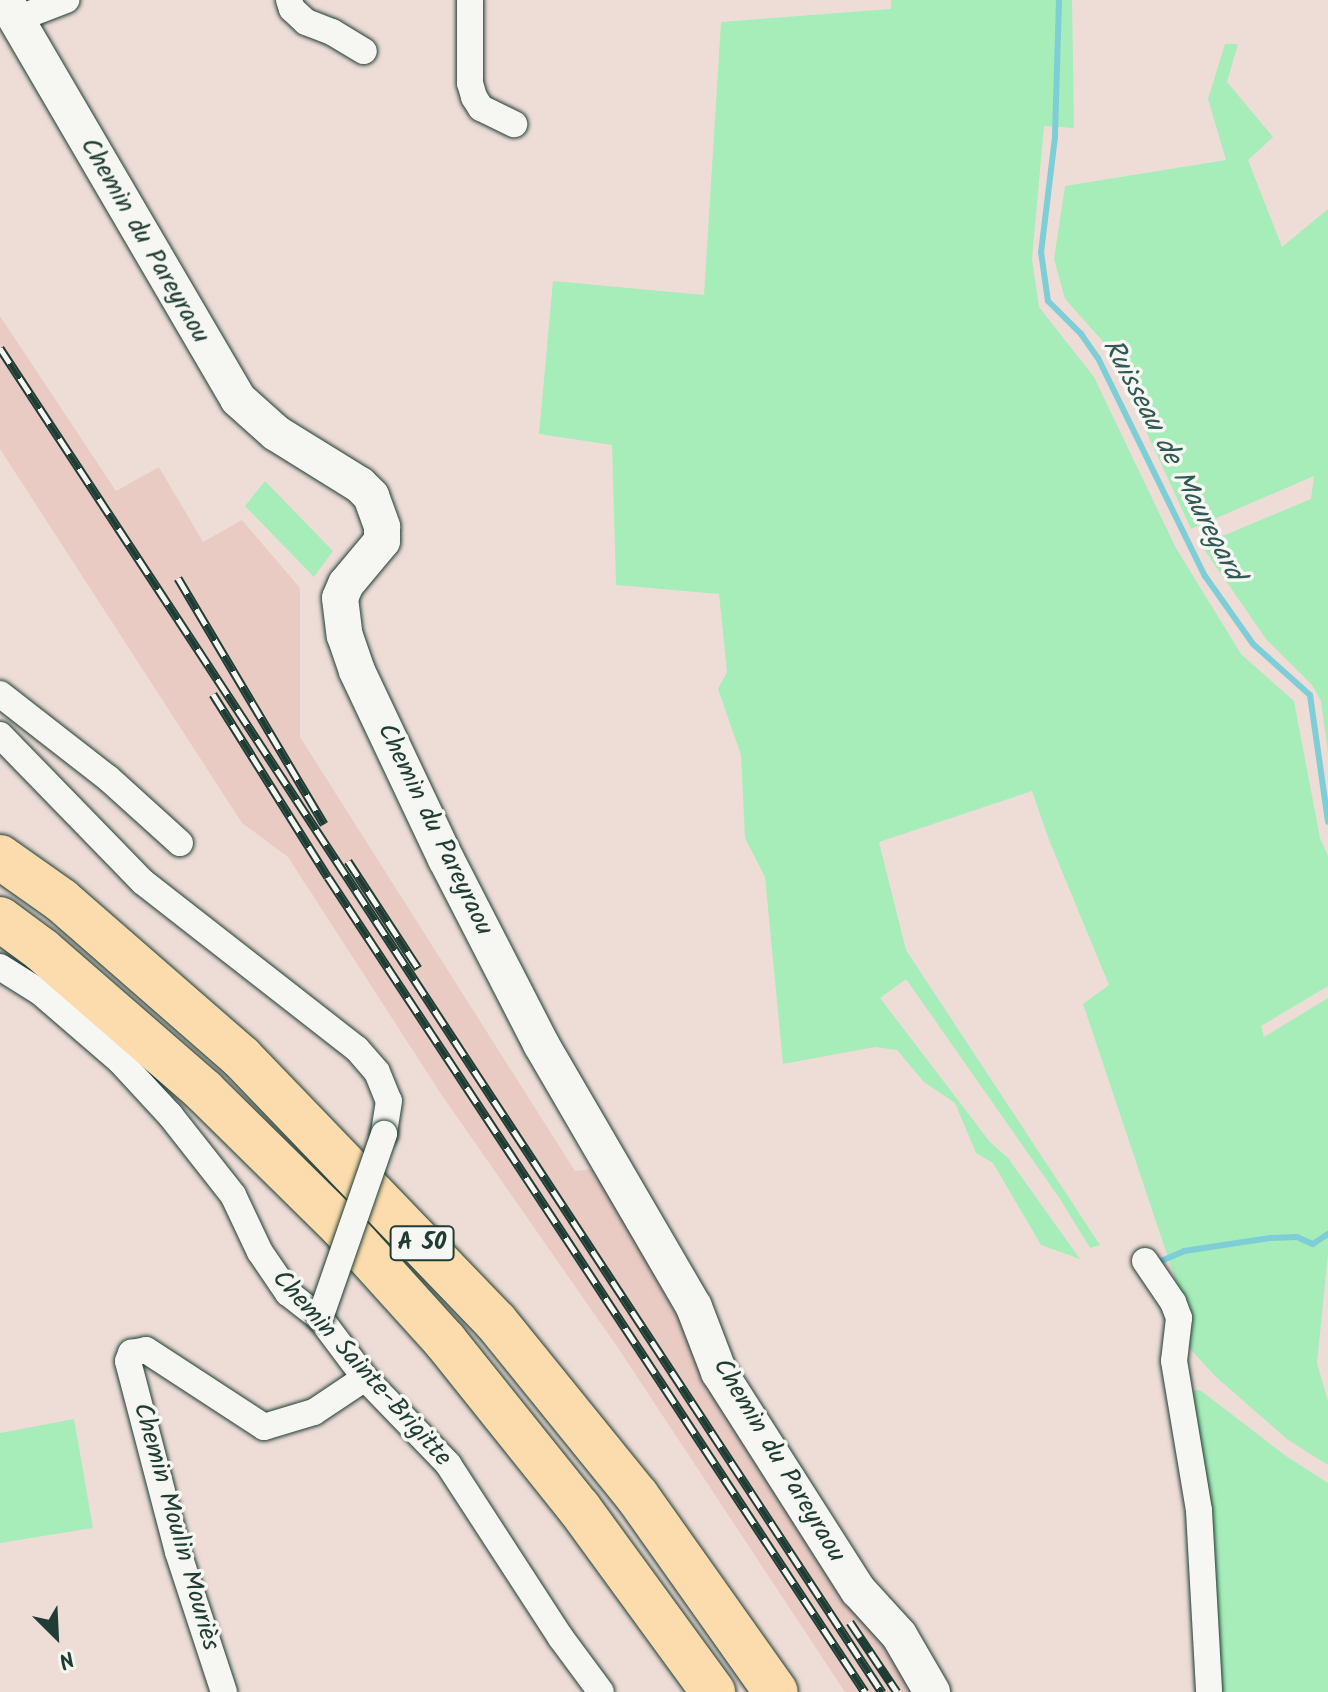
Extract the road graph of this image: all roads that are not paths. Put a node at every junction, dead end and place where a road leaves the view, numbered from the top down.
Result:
1 (66, 0) edge
2 (289, 0) edge
3 (470, 0) edge
4 (11, 10) edge
5 (364, 51) dead end
6 (514, 124) dead end
7 (0, 694) edge
8 (0, 735) edge
9 (180, 843) dead end
10 (0, 857) edge
11 (0, 919) edge
12 (0, 967) edge
13 (1145, 1261) dead end
14 (320, 1318) junction
15 (365, 1378) junction
16 (224, 1692) edge
17 (601, 1692) edge
18 (713, 1692) edge
19 (776, 1692) edge
20 (932, 1692) edge
21 (1209, 1692) edge

1 - 4 street
2 - 5 street
3 - 6 street
4 - 20 street, Chemin du Pareyraou
7 - 9 street
8 - 14 street, bridge
10 - 19 highway, A 50
11 - 18 highway, A 50
12 - 14 street, Chemin Sainte-Brigitte
13 - 21 street
14 - 15 street, Chemin Sainte-Brigitte
15 - 16 street, Chemin Moulin Mouriès
15 - 17 street, Chemin Sainte-Brigitte

